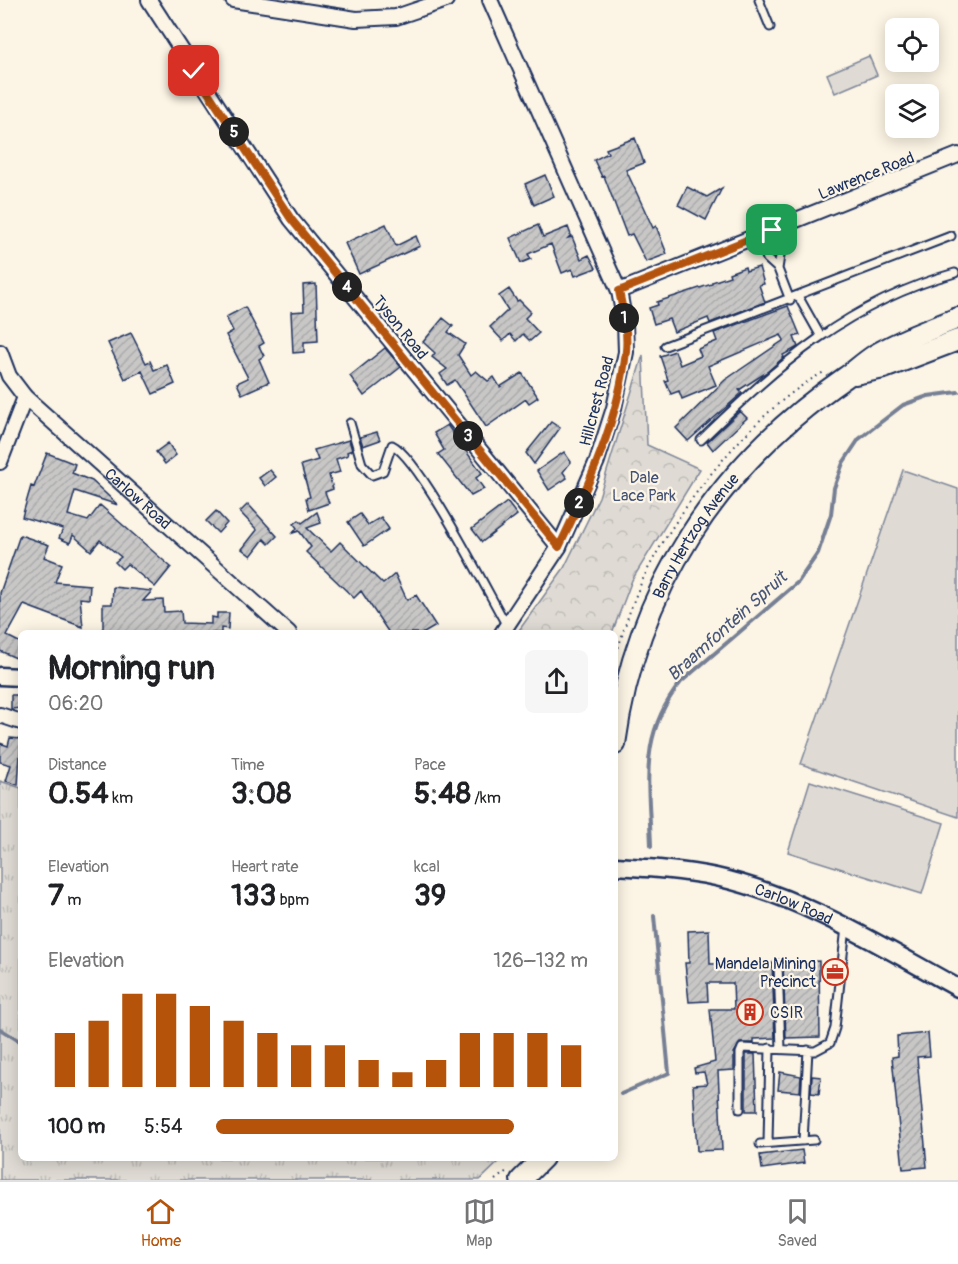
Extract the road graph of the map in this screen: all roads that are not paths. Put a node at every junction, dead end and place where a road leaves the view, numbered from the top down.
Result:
1 (148, 0) edge
2 (233, 0) edge
3 (446, 0) edge
4 (490, 0) edge
5 (759, 0) edge
6 (770, 27) dead end
7 (958, 156) edge
8 (772, 230) junction
9 (758, 236) junction
10 (951, 236) dead end
11 (778, 269) junction
12 (955, 273) dead end
13 (619, 291) junction
14 (798, 296) junction
15 (790, 300) junction
16 (958, 318) edge
17 (820, 334) junction
18 (958, 340) edge
19 (665, 346) dead end
20 (0, 352) edge
21 (849, 375) junction
22 (25, 397) junction
23 (350, 423) dead end
24 (4, 437) edge
25 (701, 440) dead end
26 (0, 462) edge
27 (559, 547) junction
28 (286, 630) edge
29 (504, 630) edge
30 (0, 676) edge
31 (18, 677) edge
32 (0, 715) edge
33 (18, 721) edge
34 (618, 727) edge
35 (618, 866) edge
36 (846, 927) junction
37 (778, 964) dead end
38 (958, 988) edge
39 (770, 1048) junction
40 (781, 1049) junction
41 (807, 1050) junction
42 (740, 1109) dead end
43 (814, 1140) dead end
44 (803, 1141) junction
45 (540, 1161) edge
46 (521, 1180) edge

1 - 27 street, Tyson Road
2 - 3 street
4 - 13 street, Hillcrest Road
5 - 6 lane
7 - 8 street, Lawrence Road
8 - 9 street, Lawrence Road
8 - 11 lane
9 - 11 lane
9 - 13 street, Lawrence Road
10 - 14 lane
11 - 15 lane
12 - 17 lane
13 - 27 street, Hillcrest Road
14 - 15 lane
14 - 17 lane
15 - 19 lane
16 - 21 main road, Barry Hertzog Avenue
17 - 25 lane
18 - 21 main road, Barry Hertzog Avenue
20 - 22 street, Carlow Road
21 - 34 main road, Barry Hertzog Avenue
22 - 24 street
22 - 28 street, Carlow Road
23 - 29 lane
24 - 26 street
27 - 29 street, Hillcrest Road
30 - 31 street
32 - 33 street
35 - 36 street, Carlow Road
36 - 38 street, Carlow Road
36 - 41 lane
37 - 40 lane
39 - 40 lane
39 - 42 lane
39 - 44 lane
40 - 41 lane
41 - 44 lane
43 - 44 lane
45 - 46 main road

